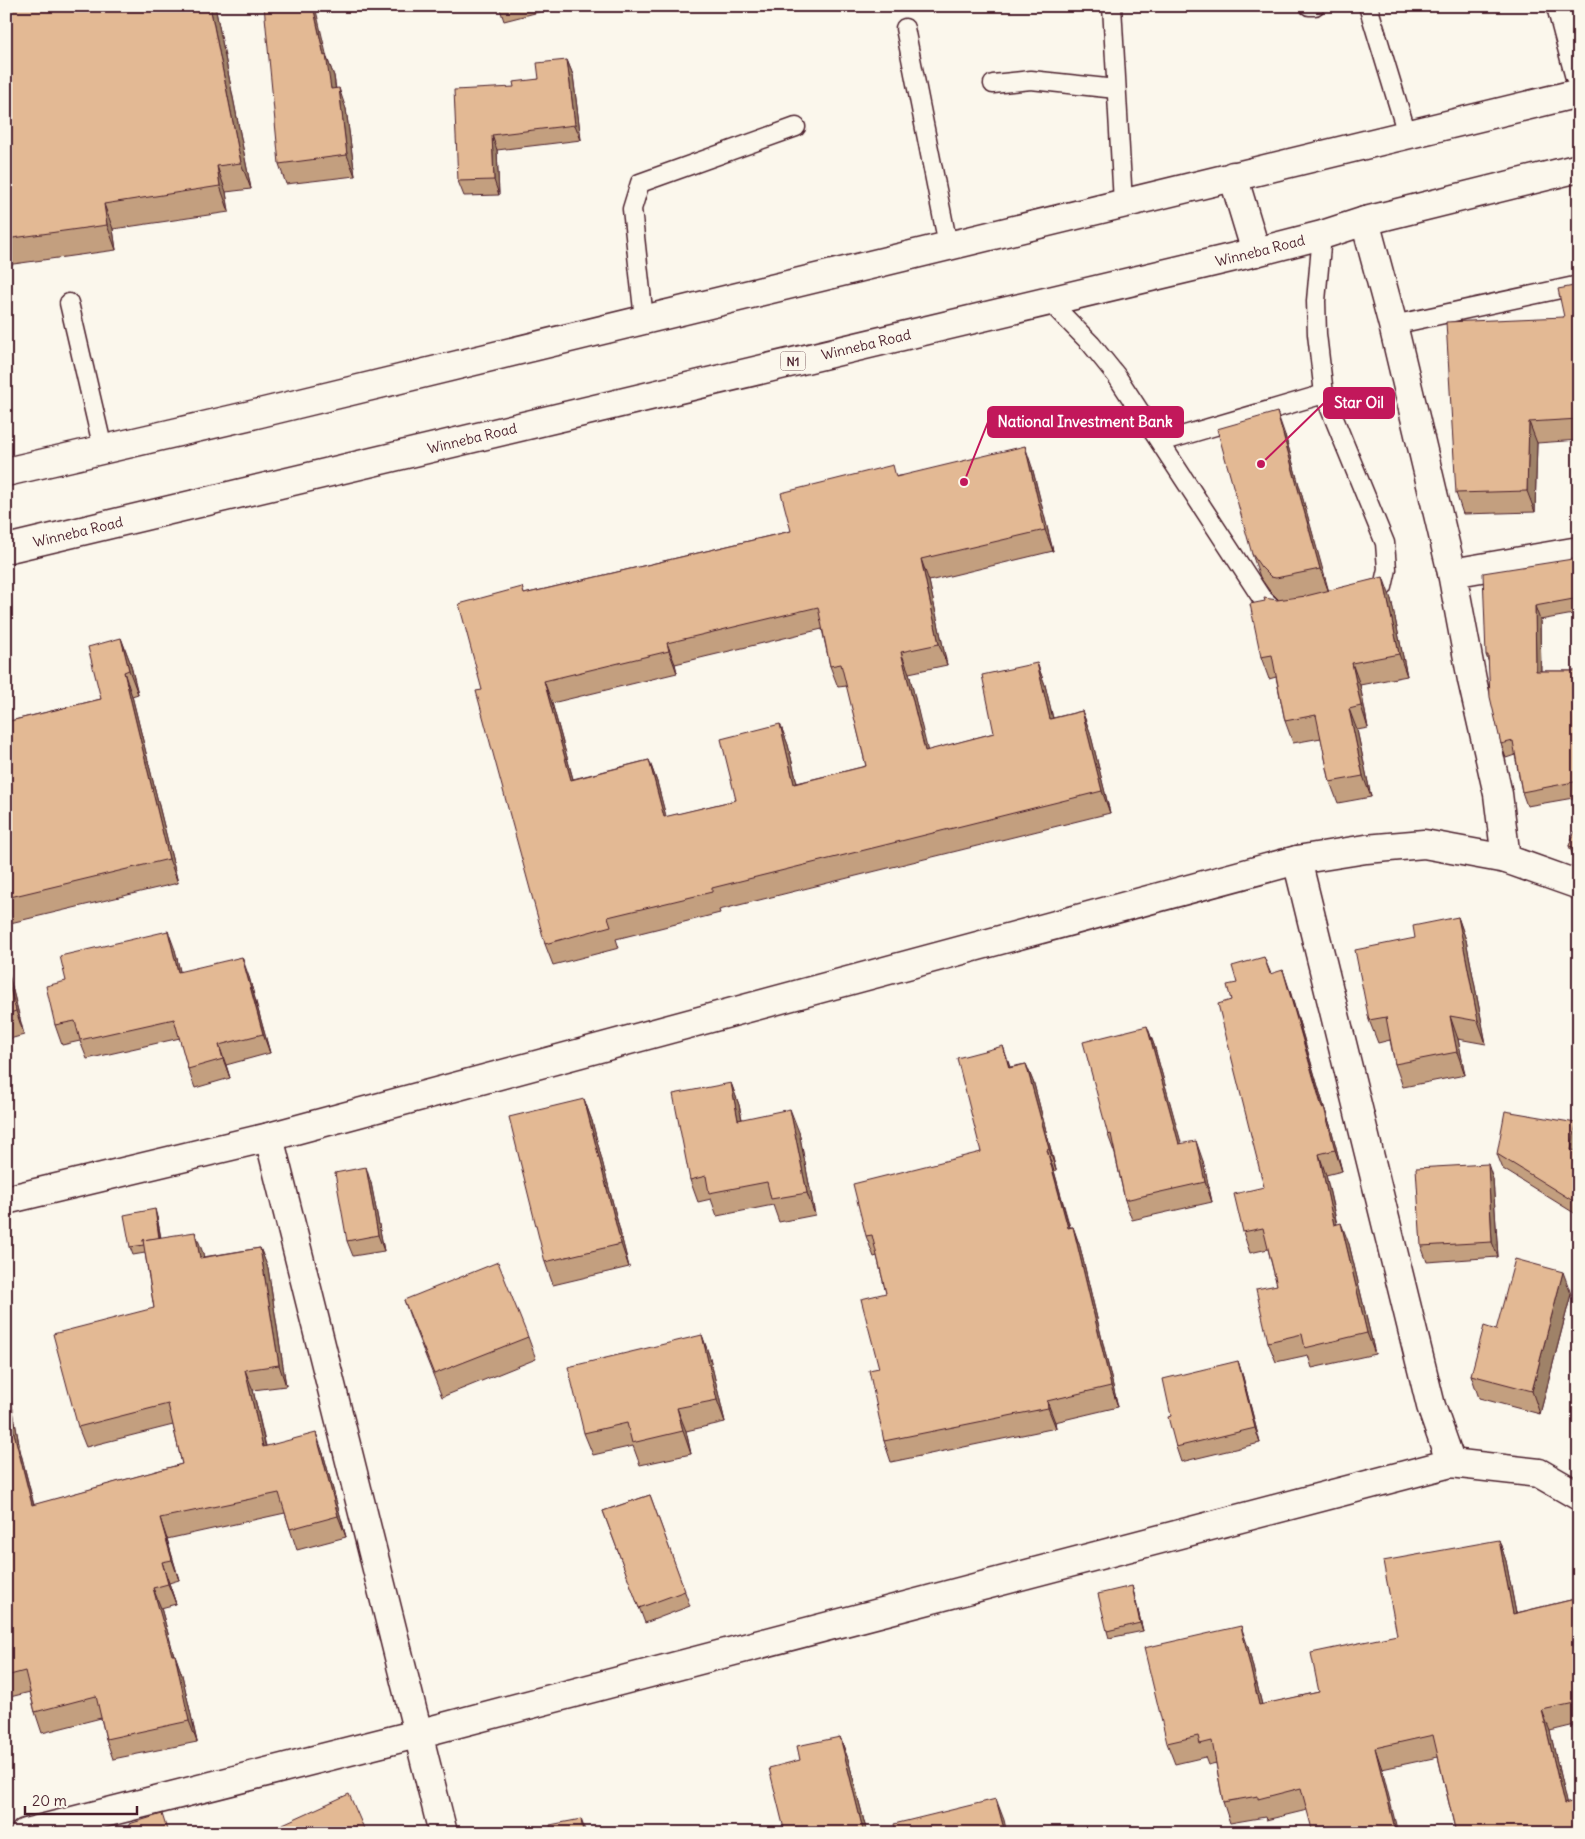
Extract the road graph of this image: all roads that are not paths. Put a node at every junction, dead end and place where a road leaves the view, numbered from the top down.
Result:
1 (1112, 6) edge
2 (1309, 6) edge
3 (1315, 6) edge
4 (1368, 6) edge
5 (1561, 6) edge
6 (906, 28) dead end
7 (1579, 74) edge
8 (994, 84) dead end
9 (1116, 89) junction
10 (1579, 93) edge
11 (796, 127) dead end
12 (1407, 134) junction
13 (1579, 168) edge
14 (1234, 176) junction
15 (1123, 203) junction
16 (1365, 221) junction
17 (1322, 235) junction
18 (948, 245) junction
19 (1256, 252) junction
20 (1579, 285) edge
21 (1048, 300) junction
22 (69, 303) dead end
23 (644, 319) junction
24 (1393, 324) junction
25 (1324, 394) junction
26 (1161, 442) junction
27 (104, 450) junction
28 (6, 472) edge
29 (6, 549) edge
30 (1579, 551) edge
31 (1452, 573) junction
32 (1350, 597) edge
33 (1302, 608) edge
34 (1506, 859) junction
35 (1297, 860) junction
36 (1579, 885) edge
37 (269, 1137) junction
38 (6, 1200) edge
39 (1451, 1463) junction
40 (1579, 1496) edge
41 (417, 1734) junction
42 (24, 1833) edge
43 (442, 1833) edge

1 - 9 lane
2 - 3 lane
4 - 12 lane
5 - 7 main road
6 - 18 lane
8 - 9 lane
9 - 15 lane
10 - 12 main road
11 - 23 lane
12 - 14 main road
13 - 16 main road, Winneba Road / N1
14 - 15 main road
14 - 19 main road
15 - 18 main road
16 - 17 main road, Winneba Road / N1
16 - 24 main road
17 - 19 main road, Winneba Road / N1
17 - 25 lane
18 - 23 main road
19 - 21 main road, Winneba Road / N1
20 - 24 lane
21 - 26 lane
21 - 29 main road, Winneba Road / N1
22 - 27 lane
23 - 27 main road
24 - 31 main road
25 - 26 lane
25 - 32 lane
26 - 33 lane
27 - 28 main road
30 - 31 main road
31 - 34 main road
34 - 35 main road
34 - 36 main road
35 - 37 main road
35 - 39 main road
37 - 38 main road
37 - 41 main road
39 - 40 main road
39 - 41 main road
41 - 42 main road
41 - 43 main road

